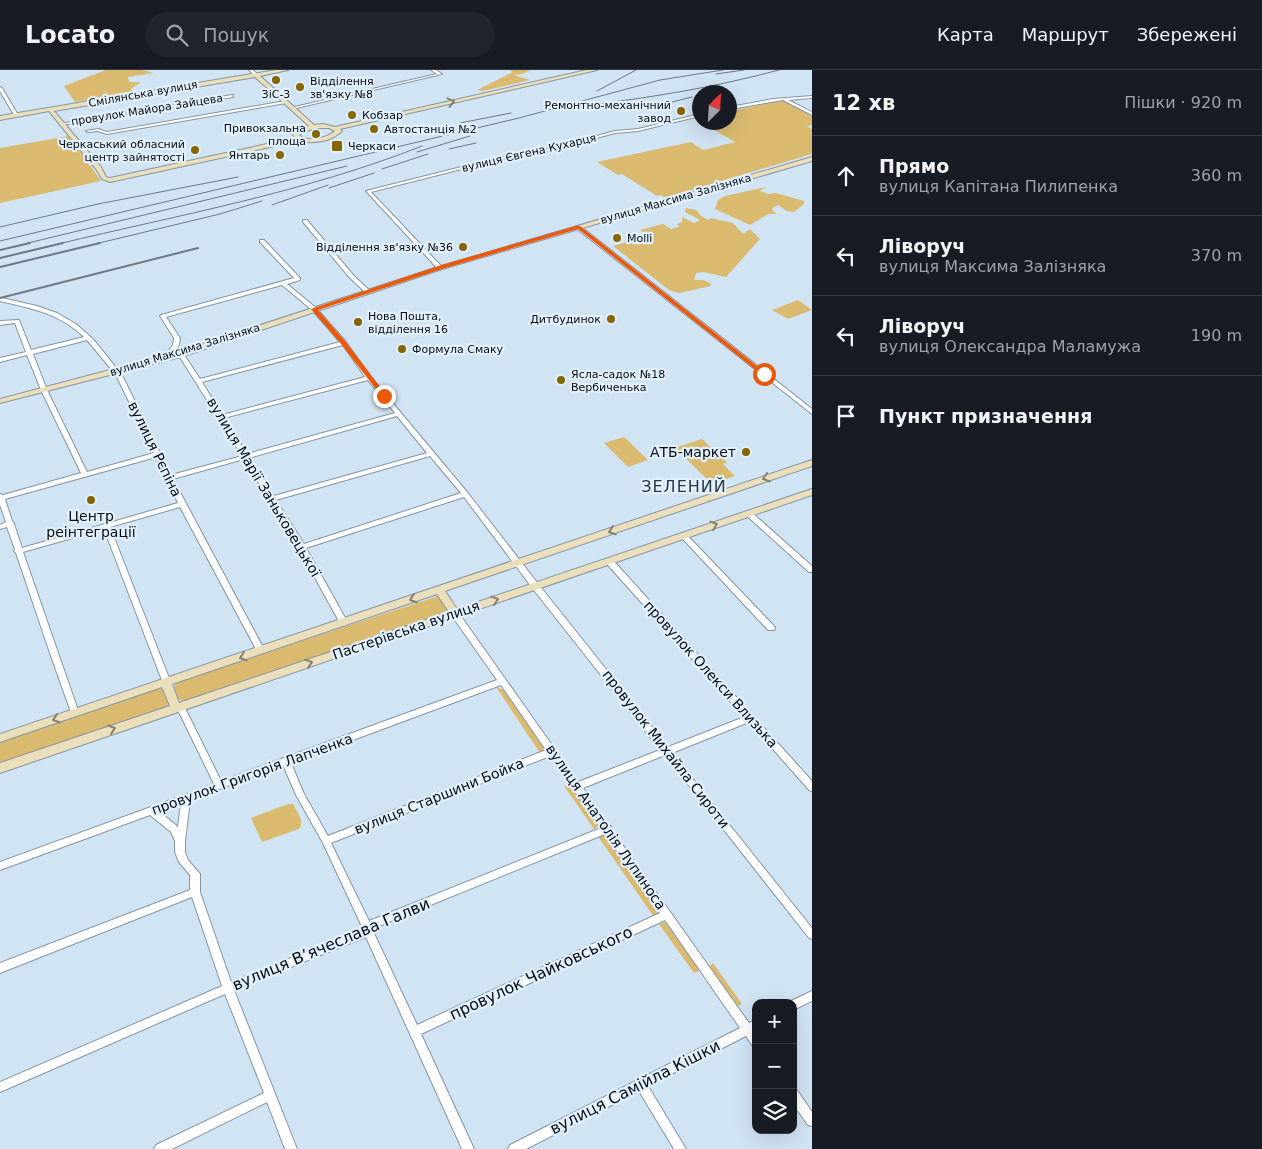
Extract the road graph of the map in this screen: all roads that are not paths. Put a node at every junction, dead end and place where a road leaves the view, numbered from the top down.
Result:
1 (251, 70) edge
2 (285, 70) edge
3 (433, 70) edge
4 (594, 70) edge
5 (256, 75) junction
6 (0, 88) edge
7 (232, 96) dead end
8 (812, 97) edge
9 (783, 99) junction
10 (285, 102) junction
11 (737, 107) edge
12 (292, 108) junction
13 (50, 109) junction
14 (812, 114) edge
15 (16, 115) junction
16 (692, 117) edge
17 (0, 118) edge
18 (62, 124) junction
19 (314, 128) junction
20 (336, 128) junction
21 (88, 131) dead end
22 (298, 138) junction
23 (812, 159) edge
24 (305, 221) dead end
25 (578, 227) junction
26 (262, 241) dead end
27 (440, 268) junction
28 (284, 284) junction
29 (367, 291) junction
30 (2, 300) dead end
31 (314, 309) junction
32 (0, 322) edge
33 (88, 338) junction
34 (344, 343) junction
35 (29, 353) junction
36 (181, 354) junction
37 (167, 357) junction
38 (0, 360) edge
39 (117, 372) junction
40 (369, 378) junction
41 (199, 381) junction
42 (44, 390) junction
43 (0, 401) edge
44 (812, 412) edge
45 (398, 414) junction
46 (222, 417) junction
47 (158, 454) junction
48 (430, 454) junction
49 (245, 456) junction
50 (812, 463) edge
51 (85, 475) junction
52 (169, 478) junction
53 (812, 492) edge
54 (465, 494) junction
55 (0, 497) edge
56 (272, 499) junction
57 (182, 504) junction
58 (748, 513) junction
59 (12, 524) junction
60 (0, 526) edge
61 (107, 527) junction
62 (683, 536) junction
63 (302, 547) junction
64 (18, 551) junction
65 (610, 561) junction
66 (518, 563) junction
67 (812, 570) edge
68 (536, 587) junction
69 (440, 590) junction
70 (455, 614) junction
71 (344, 623) junction
72 (771, 628) dead end
73 (260, 651) junction
74 (503, 681) junction
75 (166, 683) junction
76 (178, 707) junction
77 (75, 713) junction
78 (751, 718) junction
79 (0, 738) edge
80 (553, 751) junction
81 (668, 751) junction
82 (286, 761) junction
83 (0, 768) edge
84 (219, 786) junction
85 (578, 786) junction
86 (812, 787) edge
87 (186, 799) junction
88 (152, 811) junction
89 (608, 828) junction
90 (180, 841) junction
91 (326, 841) junction
92 (0, 866) edge
93 (195, 892) junction
94 (668, 914) junction
95 (367, 932) junction
96 (812, 935) edge
97 (0, 968) edge
98 (228, 988) junction
99 (812, 996) edge
100 (797, 1003) edge
101 (751, 1027) edge
102 (414, 1032) junction
103 (641, 1084) junction
104 (0, 1087) edge
105 (268, 1096) junction
106 (797, 1100) edge
107 (812, 1121) edge
108 (530, 1145) edge
109 (160, 1149) edge
110 (291, 1149) edge
111 (468, 1149) edge
112 (514, 1149) edge
113 (680, 1149) edge

1 - 5 street
2 - 5 main road, Смілянська вулиця
3 - 12 street
20 -> 4 main road
5 - 10 main road
5 - 13 main road, Смілянська вулиця
6 - 15 street
7 - 18 street, провулок Майора Зайцева
8 - 9 street
9 - 11 street
9 - 14 street
10 - 12 main road
10 - 21 street
12 - 19 main road
13 - 15 main road, Смілянська вулиця
13 - 18 main road
15 - 17 main road, Смілянська вулиця
16 - 27 street, вулиця Євгена Кухарця
18 - 22 main road
19 - 20 main road
19 - 22 main road
20 - 22 main road
23 - 25 main road, вулиця Максима Залізняка
24 - 29 street
25 - 27 main road, вулиця Максима Залізняка
25 - 44 street
26 - 28 street
27 - 29 main road, вулиця Максима Залізняка
28 - 31 street, провулок Михайла Сироти
28 - 37 street
29 - 31 main road, вулиця Максима Залізняка
30 - 33 street, вулиця Рєпіна
31 - 34 street, провулок Михайла Сироти
31 - 36 main road, вулиця Максима Залізняка
32 - 35 street
33 - 35 street
33 - 39 street, вулиця Рєпіна
34 - 40 street, провулок Михайла Сироти
34 - 41 street
35 - 38 street
35 - 42 street
36 - 37 main road, вулиця Максима Залізняка
36 - 41 street, вулиця Марії Заньковецької
37 - 39 main road, вулиця Максима Залізняка
39 - 42 main road, вулиця Максима Залізняка
39 - 47 street, вулиця Рєпіна
40 - 45 street, провулок Михайла Сироти
40 - 46 street
41 - 46 street, вулиця Марії Заньковецької
42 - 43 main road, вулиця Максима Залізняка
42 - 51 street
45 - 48 street, провулок Михайла Сироти
45 - 49 street
46 - 49 street, вулиця Марії Заньковецької
47 - 51 street
47 - 52 street, вулиця Рєпіна
48 - 54 street, провулок Михайла Сироти
48 - 56 street
49 - 52 street
49 - 56 street, вулиця Марії Заньковецької
50 -> 66 main road, Пастерівська вулиця
51 - 55 street
52 - 57 street, вулиця Рєпіна
53 - 58 main road, Пастерівська вулиця
54 - 63 street
54 - 66 street, провулок Михайла Сироти
55 - 59 street
56 - 63 street, вулиця Марії Заньковецької
57 - 61 street
57 - 73 street, вулиця Рєпіна
62 -> 58 main road, Пастерівська вулиця
58 - 67 street
59 - 60 street
59 - 64 street
61 - 64 street
61 - 75 street
62 - 65 main road, Пастерівська вулиця
62 - 72 street
63 - 71 street, вулиця Марії Заньковецької
64 - 77 street
65 - 68 main road, Пастерівська вулиця
65 - 78 street, провулок Олекси Влизька
66 - 68 street, провулок Михайла Сироти
66 - 69 main road, Пастерівська вулиця
70 -> 68 main road, Пастерівська вулиця
68 - 81 street, провулок Михайла Сироти
69 - 70 main road
69 -> 71 main road, Пастерівська вулиця
70 - 74 street, вулиця Анатолія Лупиноса
76 -> 70 main road, Пастерівська вулиця
71 - 73 main road, Пастерівська вулиця
73 -> 75 main road, Пастерівська вулиця
74 - 80 street, вулиця Анатолія Лупиноса
74 - 82 street, провулок Григорія Лапченка
75 - 76 main road
75 - 77 main road, Пастерівська вулиця
83 -> 76 main road, Пастерівська вулиця
76 - 84 street
77 -> 79 main road, Пастерівська вулиця
78 - 81 street
78 - 86 street, провулок Олекси Влизька
80 - 85 street, вулиця Анатолія Лупиноса
80 - 91 street, вулиця Старшини Бойка
81 - 85 street
81 - 96 street, провулок Михайла Сироти
82 - 84 street, провулок Григорія Лапченка
82 - 91 street
84 - 87 street, провулок Григорія Лапченка
85 - 89 street, вулиця Анатолія Лупиноса
87 - 88 street, провулок Григорія Лапченка
87 - 90 street
88 - 90 street
88 - 92 street, провулок Григорія Лапченка
89 - 94 street, вулиця Анатолія Лупиноса
89 - 95 street, вулиця Вʼячеслава Галви
90 - 93 street
91 - 95 street
93 - 97 street
93 - 98 street
94 - 101 street, вулиця Анатолія Лупиноса
94 - 102 street, провулок Чайковського
95 - 98 street, вулиця Вʼячеслава Галви
95 - 102 street
98 - 104 street, вулиця Вʼячеслава Галви
98 - 105 street
99 - 100 street
101 - 103 street, вулиця Самійла Кішки
102 - 111 street
103 - 108 street, вулиця Самійла Кішки
103 - 113 street
105 - 109 street
105 - 110 street
106 - 107 street
108 - 112 street, вулиця Самійла Кішки

